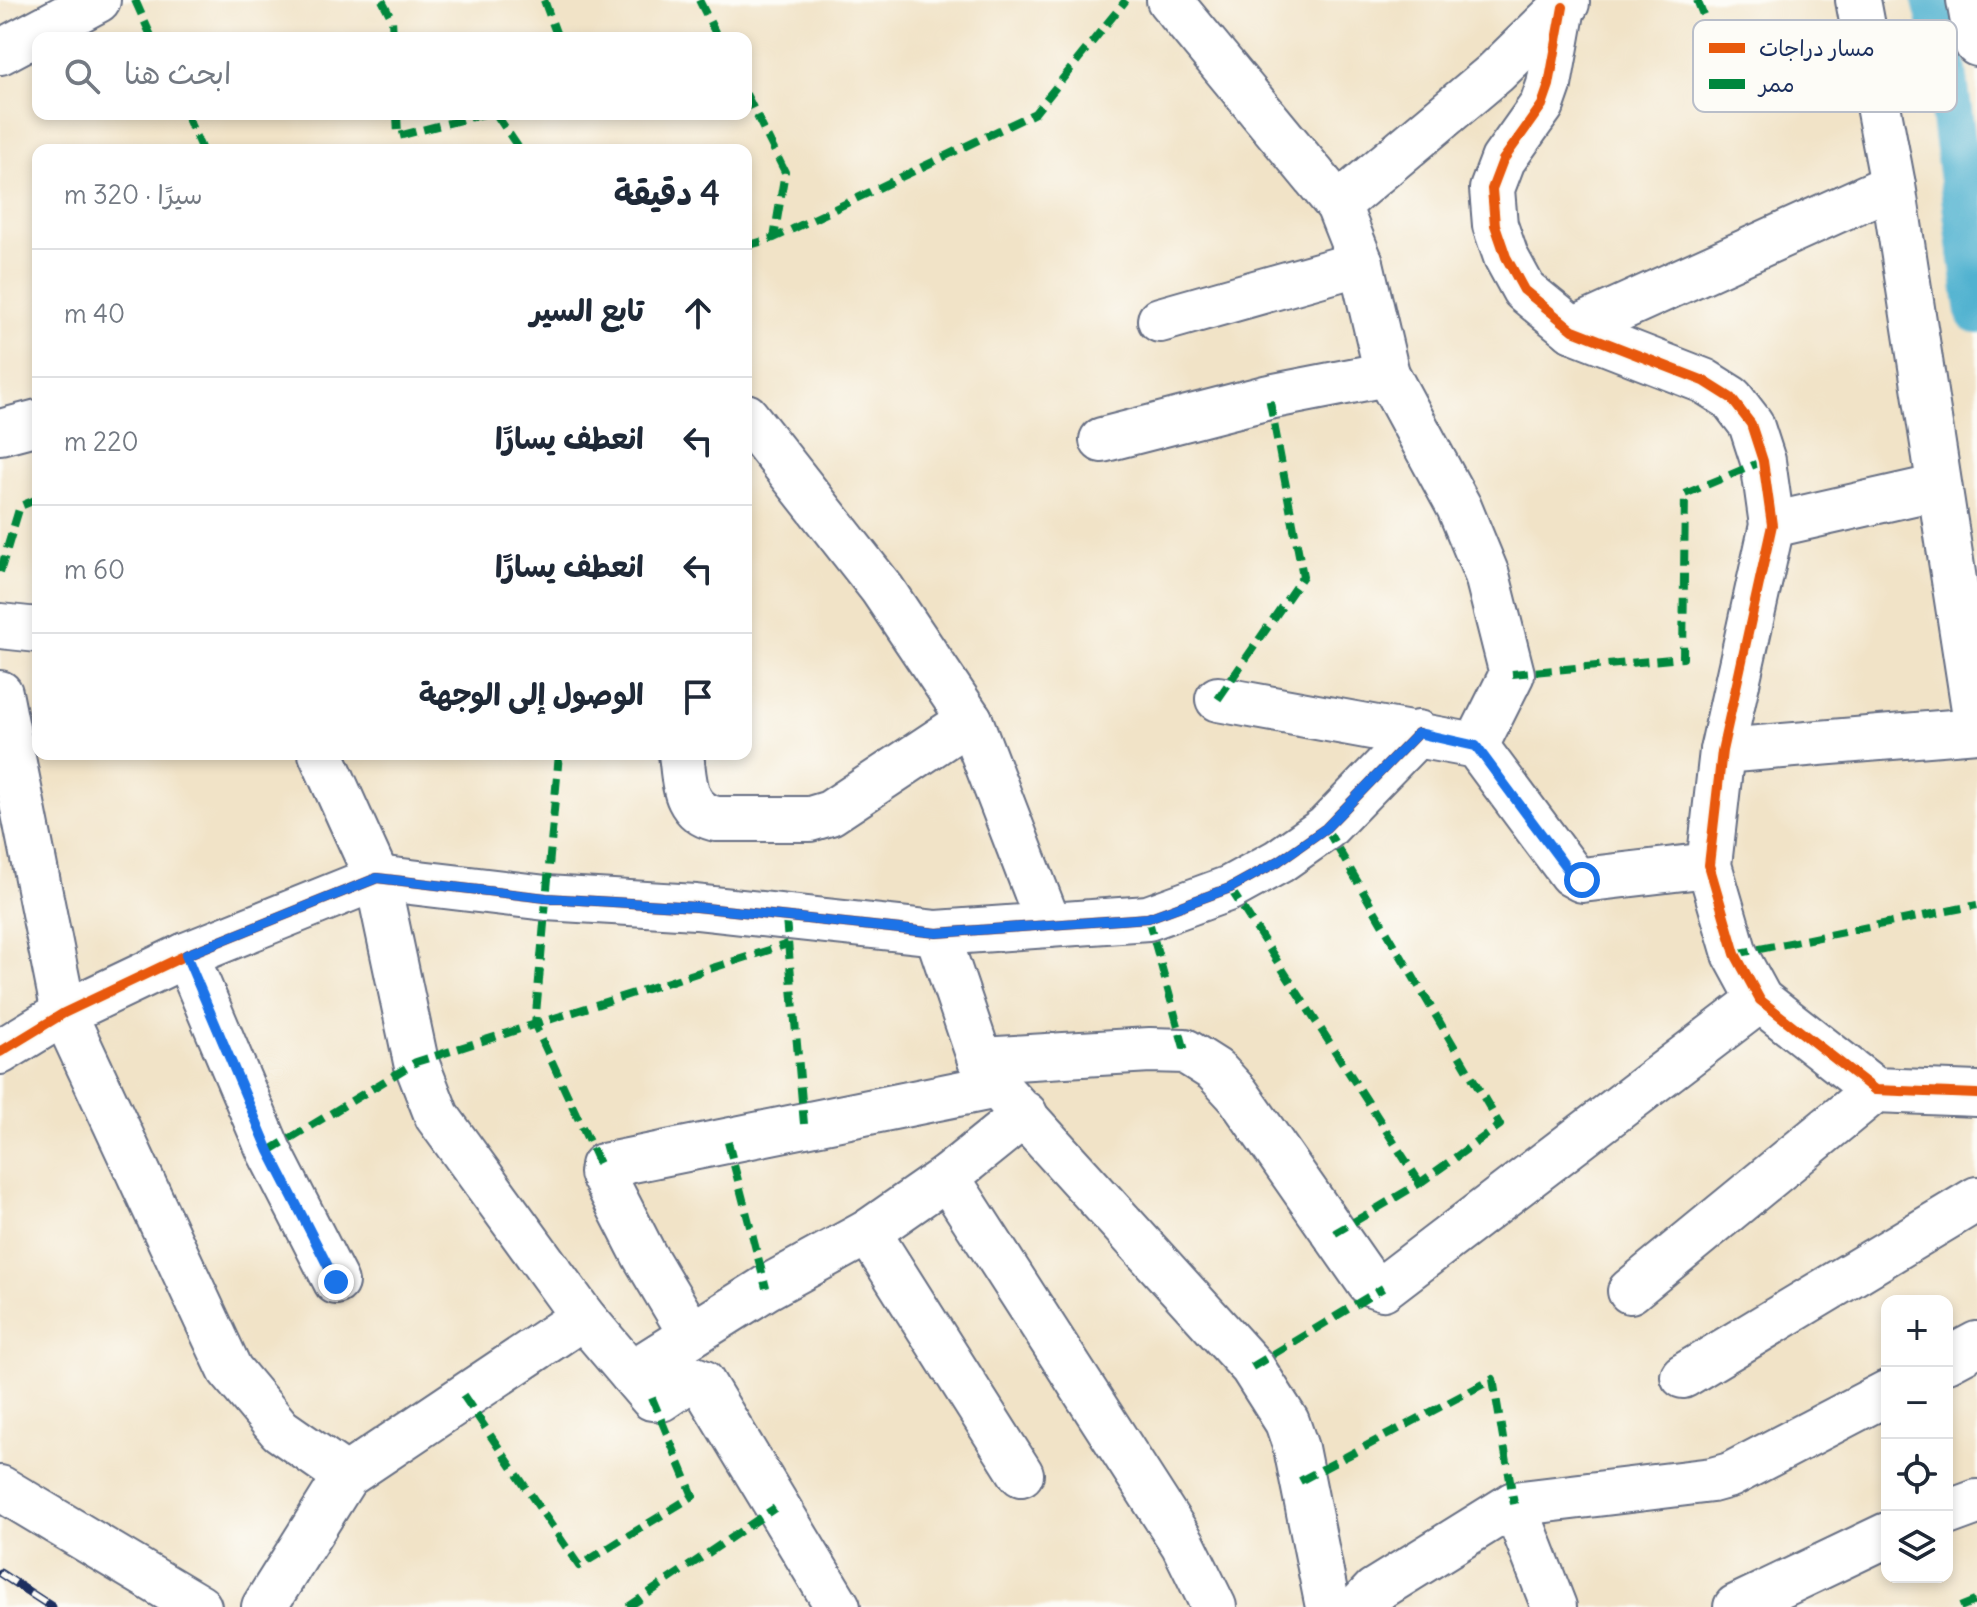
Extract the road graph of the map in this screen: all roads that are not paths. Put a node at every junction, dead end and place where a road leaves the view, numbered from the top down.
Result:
1 (98, 0) edge
2 (1169, 0) edge
3 (1858, 0) edge
4 (1969, 0) edge
5 (1566, 3) edge
6 (1862, 20) edge
7 (38, 32) edge
8 (32, 35) edge
9 (1977, 44) edge
10 (0, 52) edge
11 (1879, 112) edge
12 (1893, 185) junction
13 (1338, 205) junction
14 (1361, 263) junction
15 (1160, 320) dead end
16 (1573, 330) junction
17 (1387, 374) junction
18 (32, 424) edge
19 (752, 424) edge
20 (0, 432) edge
21 (1102, 440) dead end
22 (1939, 487) junction
23 (1772, 525) junction
24 (0, 626) edge
25 (32, 629) edge
26 (0, 693) edge
27 (1218, 699) dead end
28 (970, 720) junction
29 (1977, 730) edge
30 (1418, 733) junction
31 (1476, 746) junction
32 (1722, 751) junction
33 (324, 760) edge
34 (682, 760) edge
35 (1709, 865) junction
36 (377, 878) junction
37 (1049, 925) junction
38 (937, 933) junction
39 (186, 955) junction
40 (1760, 1000) junction
41 (64, 1013) junction
42 (0, 1052) edge
43 (1001, 1087) junction
44 (1875, 1090) junction
45 (1977, 1094) edge
46 (947, 1177) junction
47 (1977, 1199) edge
48 (868, 1232) junction
49 (336, 1282) dead end
50 (1630, 1291) dead end
51 (583, 1317) junction
52 (691, 1334) junction
53 (1977, 1344) edge
54 (1953, 1357) edge
55 (631, 1373) junction
56 (1683, 1376) dead end
57 (1881, 1396) edge
58 (1021, 1474) dead end
59 (346, 1476) junction
60 (0, 1488) edge
61 (1977, 1502) edge
62 (1514, 1504) junction
63 (1952, 1511) edge
64 (1881, 1538) edge
65 (1371, 1602) edge
66 (199, 1607) edge
67 (264, 1607) edge
68 (838, 1607) edge
69 (1214, 1607) edge
70 (1328, 1607) edge
71 (1554, 1607) edge
72 (1736, 1607) edge

1 - 7 street
2 - 13 street
3 - 6 street
4 - 9 street
5 - 13 street
5 - 16 street
8 - 10 street
11 - 12 street
12 - 16 street
12 - 22 street
13 - 14 street
14 - 15 street
14 - 17 street
16 - 23 street
17 - 21 street
17 - 31 street
18 - 20 street
19 - 28 street
22 - 23 street
22 - 29 street
23 - 32 street
24 - 25 street
26 - 41 street
27 - 30 street
28 - 34 street
28 - 37 street
29 - 32 street
30 - 31 street
30 - 37 street
31 - 35 street
32 - 35 street
33 - 36 street
35 - 40 street
36 - 38 street
36 - 39 street
36 - 51 street
37 - 38 street
38 - 43 street
39 - 41 street
39 - 49 street
40 - 43 street
40 - 44 street
41 - 42 street
41 - 59 street
43 - 46 street
43 - 52 street
43 - 70 street
44 - 45 street
44 - 50 street
46 - 48 street
46 - 69 street
47 - 56 street
48 - 52 street
48 - 58 street
51 - 55 street
51 - 59 street
52 - 55 street
53 - 54 street
55 - 68 street
57 - 62 street
59 - 67 street
60 - 66 street
61 - 63 street
62 - 65 street
62 - 71 street
64 - 72 street

